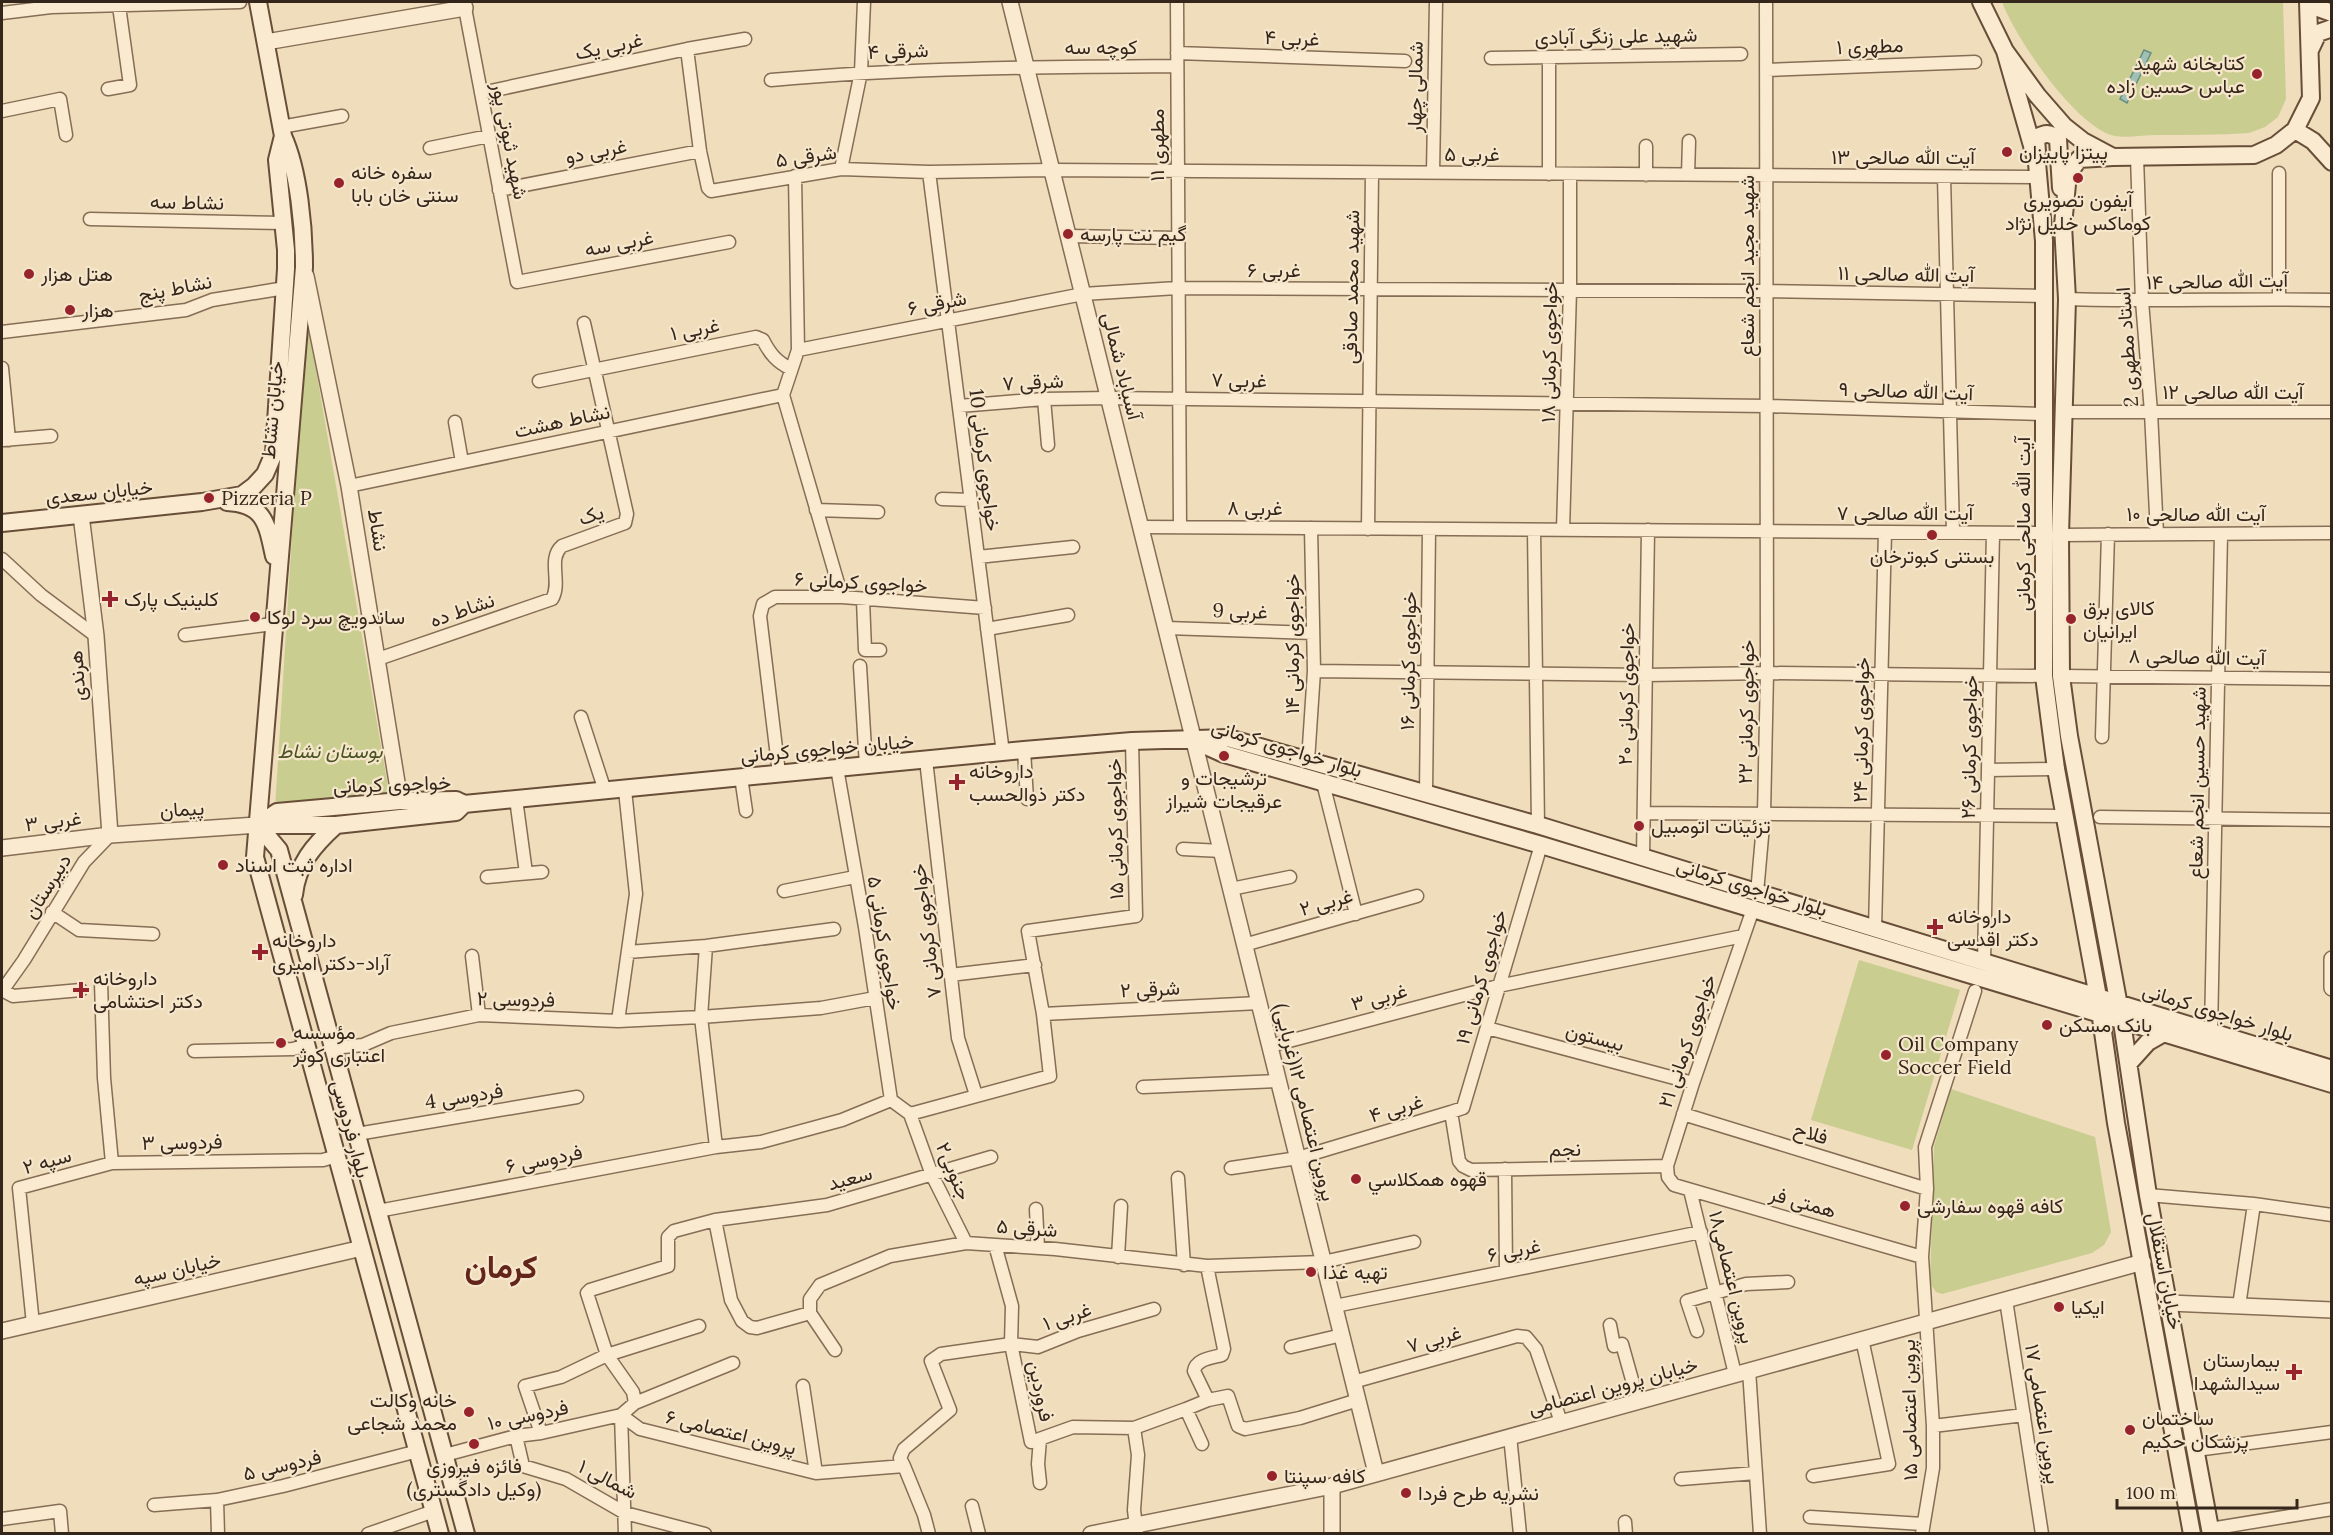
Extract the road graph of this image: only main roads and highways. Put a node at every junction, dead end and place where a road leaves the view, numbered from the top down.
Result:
1 (258, 2) edge
2 (1982, 2) edge
3 (2308, 2) edge
4 (2314, 2) edge
5 (2331, 13) edge
6 (2331, 28) edge
7 (2005, 51) junction
8 (2310, 51) junction
9 (2295, 130) junction
10 (282, 132) junction
11 (2113, 157) junction
12 (2331, 162) edge
13 (2038, 170) junction
14 (2063, 225) junction
15 (202, 502) junction
16 (2, 524) edge
17 (278, 573) junction
18 (1194, 741) junction
19 (465, 804) junction
20 (258, 825) junction
21 (336, 825) junction
22 (2091, 860) junction
23 (2073, 863) junction
24 (1755, 901) junction
25 (293, 902) junction
26 (2098, 997) junction
27 (2119, 1004) junction
28 (2101, 1015) junction
29 (2122, 1022) junction
30 (2162, 1034) junction
31 (2129, 1063) junction
32 (2331, 1069) edge
33 (2331, 1084) edge
34 (2138, 1121) junction
35 (2116, 1123) junction
36 (387, 1243) junction
37 (362, 1248) junction
38 (2210, 1531) edge
39 (440, 1533) edge
40 (466, 1533) edge
41 (2192, 1533) edge

1 - 10 main road, خیابان نشاط
2 - 7 main road
3 - 8 main road
4 - 5 main road
6 - 8 main road
7 - 11 main road
7 - 13 main road, آیت الله صالحی کرمانی
8 - 9 main road
9 - 11 main road
9 - 12 main road
10 - 15 main road
10 - 17 main road, خیابان نشاط
11 - 14 main road, آیت الله صالحی کرمانی
13 - 14 main road
13 - 23 main road, آیت الله صالحی کرمانی
14 - 22 main road, آیت الله صالحی کرمانی
15 - 16 main road, خیابان سعدی
15 - 17 main road
17 - 20 main road, خیابان نشاط
18 - 19 main road, خیابان خواجوی کرمانی
18 - 24 main road, بلوار خواجوی کرمانی
18 - 24 main road, بلوار خواجوی کرمانی
19 - 20 main road, خواجوی کرمانی
19 - 21 main road, خواجوی کرمانی
20 - 21 main road, خواجوی کرمانی
20 - 25 main road, بلوار فردوسی
20 - 37 main road, بلوار فردوسی
21 - 25 main road
22 - 23 main road
22 - 27 main road, آیت الله صالحی کرمانی
23 - 26 main road, آیت الله صالحی کرمانی
24 - 26 main road, بلوار خواجوی کرمانی
24 - 28 main road, بلوار خواجوی کرمانی
25 - 36 main road, بلوار فردوسی
26 - 27 main road, بلوار خواجوی کرمانی
26 - 28 main road, آیت الله صالحی کرمانی
27 - 29 main road, آیت الله صالحی کرمانی
27 - 32 main road, بلوار خواجوی کرمانی
28 - 29 main road, بلوار خواجوی کرمانی
28 - 35 main road, خیابان استقلال
29 - 30 main road, بلوار خواجوی کرمانی
29 - 31 main road, خیابان استقلال
30 - 31 main road
30 - 33 main road, بلوار خواجوی کرمانی
31 - 34 main road, خیابان استقلال
34 - 35 main road
34 - 38 main road, خیابان استقلال
35 - 41 main road, خیابان استقلال
36 - 37 main road
36 - 40 main road, بلوار فردوسی
37 - 39 main road, بلوار فردوسی

